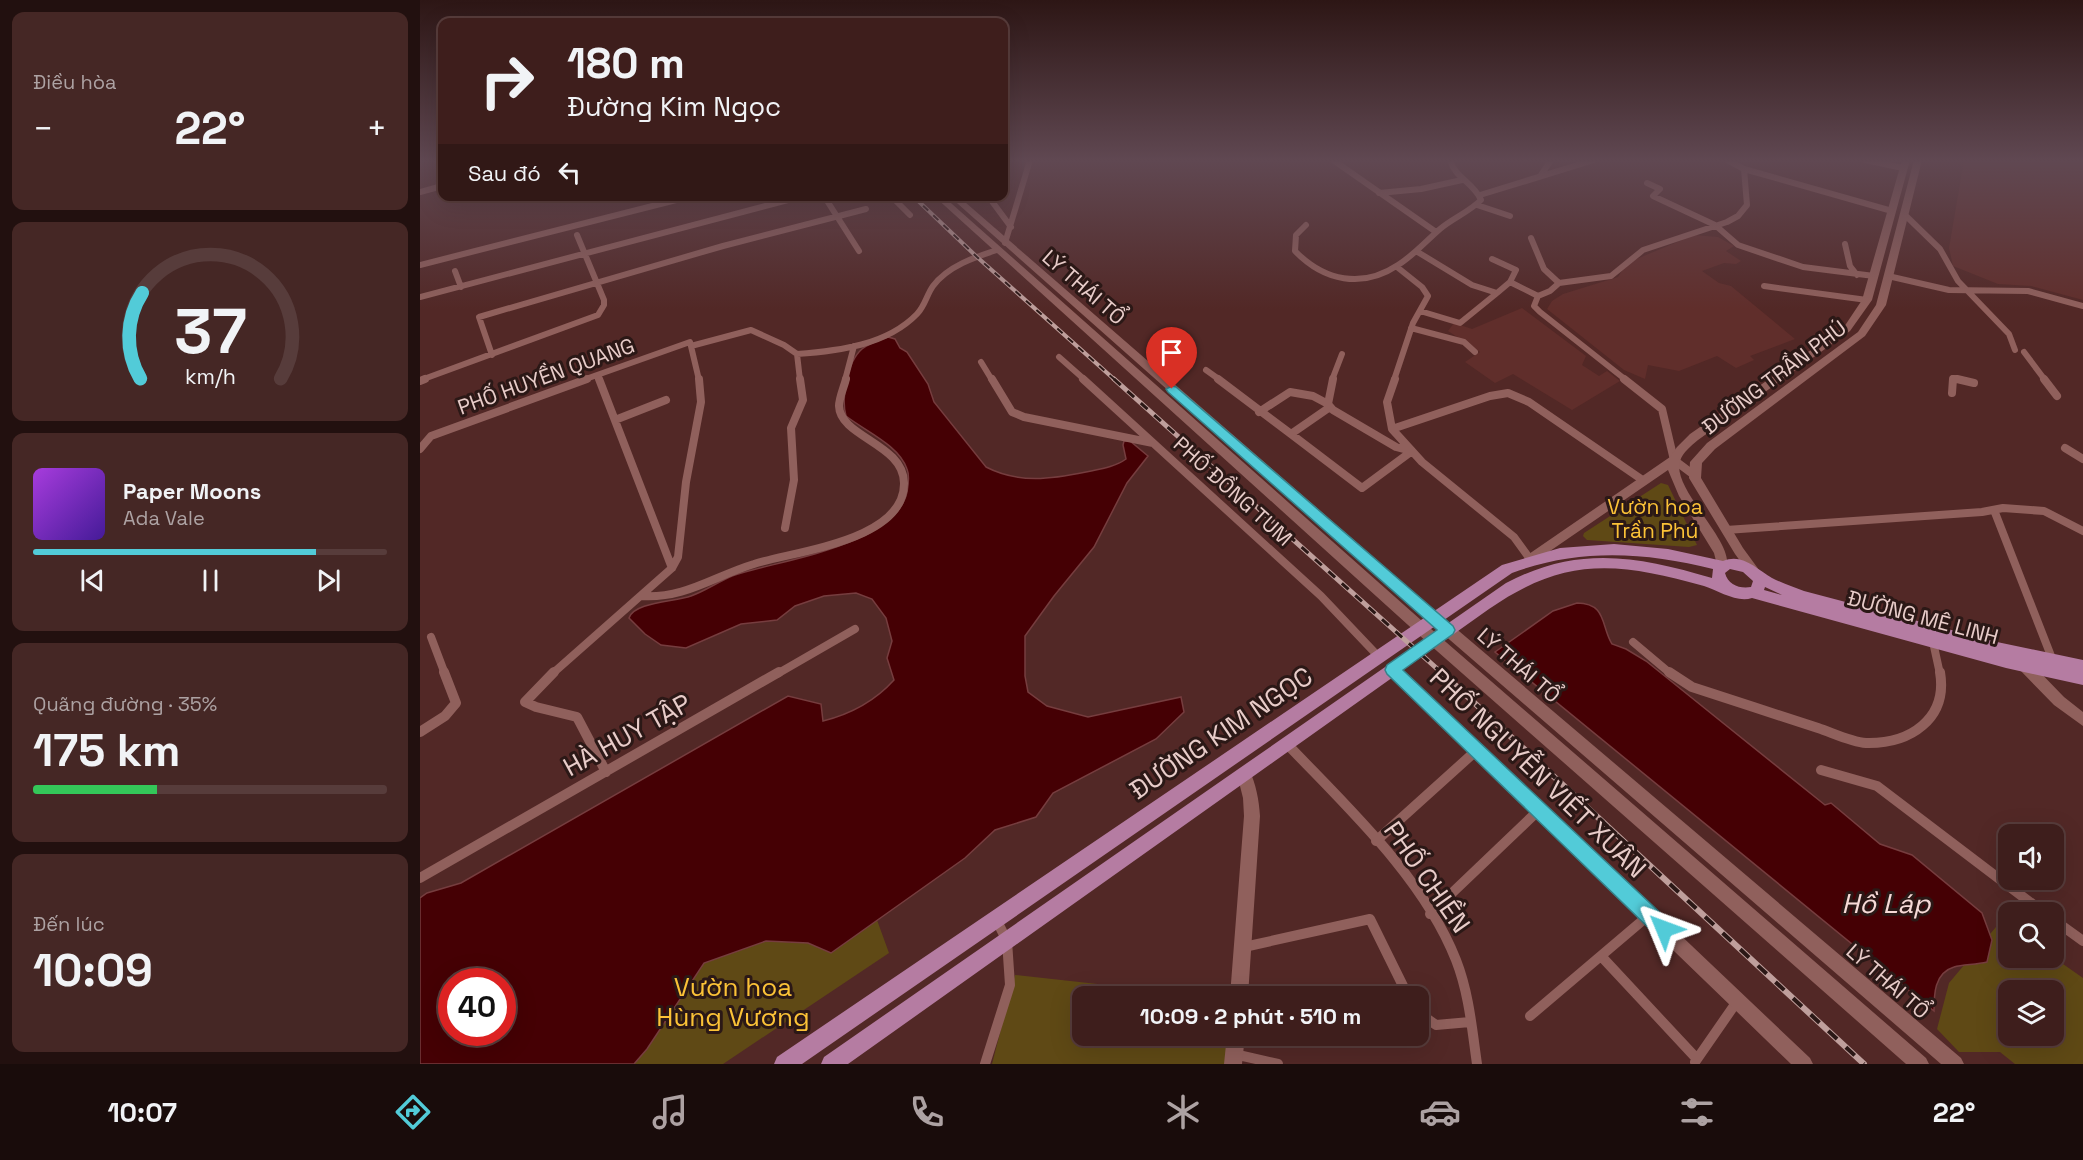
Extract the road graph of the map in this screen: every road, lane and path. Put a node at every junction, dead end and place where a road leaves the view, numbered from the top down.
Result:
1 (639, 210) edge
2 (751, 210) edge
3 (832, 210) edge
4 (864, 210) edge
5 (905, 210) edge
6 (960, 210) edge
7 (998, 210) edge
8 (1016, 210) edge
9 (1403, 210) edge
10 (1471, 210) edge
11 (1491, 210) edge
12 (1682, 210) edge
13 (1744, 210) edge
14 (1887, 210) edge
15 (1905, 210) edge
16 (1892, 211) junction
17 (1904, 214) junction
18 (910, 215) dead end
19 (1510, 216) dead end
20 (836, 217) junction
21 (1306, 225) dead end
22 (1715, 225) junction
23 (1011, 227) junction
24 (1436, 232) junction
25 (577, 235) dead end
26 (1531, 238) dead end
27 (1845, 244) dead end
28 (1001, 247) junction
29 (859, 251) dead end
30 (1416, 251) junction
31 (584, 253) junction
32 (1492, 259) dead end
33 (420, 265) edge
34 (1397, 267) junction
35 (456, 271) dead end
36 (1857, 274) junction
37 (1874, 276) junction
38 (1888, 276) junction
39 (596, 282) junction
40 (1510, 282) junction
41 (1559, 283) junction
42 (1764, 286) dead end
43 (460, 287) junction
44 (1967, 290) junction
45 (1497, 293) junction
46 (1538, 296) junction
47 (420, 297) edge
48 (1867, 300) junction
49 (2083, 306) edge
50 (1420, 311) junction
51 (1411, 328) junction
52 (690, 344) junction
53 (854, 346) junction
54 (2015, 350) dead end
55 (1475, 352) dead end
56 (2024, 352) dead end
57 (796, 354) junction
58 (1342, 354) dead end
59 (492, 355) junction
60 (1059, 357) dead end
61 (981, 362) dead end
62 (1206, 370) dead end
63 (597, 375) junction
64 (420, 381) edge
65 (1974, 383) dead end
66 (1952, 393) dead end
67 (2057, 396) dead end
68 (666, 400) dead end
69 (1329, 405) junction
70 (1258, 411) junction
71 (615, 420) junction
72 (1392, 429) junction
73 (1291, 434) junction
74 (1153, 443) junction
75 (2065, 448) dead end
76 (420, 449) edge
77 (1412, 452) junction
78 (2083, 459) edge
79 (1674, 460) junction
80 (1694, 475) junction
81 (1644, 481) junction
82 (1994, 510) junction
83 (785, 528) dead end
84 (1726, 530) junction
85 (2083, 531) edge
86 (1530, 559) junction
87 (1722, 566) junction
88 (672, 568) junction
89 (1756, 575) junction
90 (1726, 587) junction
91 (1754, 593) junction
92 (641, 596) junction
93 (1426, 622) junction
94 (855, 629) dead end
95 (1441, 635) junction
96 (431, 637) dead end
97 (1633, 642) dead end
98 (1933, 642) junction
99 (2012, 652) junction
100 (1378, 656) junction
101 (2053, 661) junction
102 (2026, 666) junction
103 (2083, 667) edge
104 (1392, 670) junction
105 (2083, 678) edge
106 (2083, 720) edge
107 (420, 732) edge
108 (1287, 744) junction
109 (1478, 749) junction
110 (1821, 770) dead end
111 (606, 772) junction
112 (1244, 774) junction
113 (1540, 809) junction
114 (1376, 841) junction
115 (420, 878) edge
116 (2030, 902) edge
117 (1430, 914) junction
118 (1649, 915) junction
119 (996, 919) junction
120 (2064, 927) edge
121 (1007, 940) junction
122 (2083, 941) edge
123 (1244, 947) junction
124 (1601, 956) junction
125 (1240, 986) edge
126 (1403, 986) edge
127 (1738, 1000) junction
128 (1530, 1016) dead end
129 (1429, 1020) edge
130 (1470, 1022) junction
131 (1234, 1059) edge
132 (1696, 1062) edge
133 (784, 1064) edge
134 (831, 1064) edge
135 (985, 1064) edge
136 (1278, 1064) edge
137 (1477, 1064) edge
138 (1804, 1064) edge
139 (1920, 1064) edge
140 (1955, 1064) edge

1 - 33 street
2 - 31 street
3 - 20 street
4 - 20 street
5 - 18 street
6 - 28 main road, LÝ THÁI TỔ
7 - 23 street
8 - 23 street
9 - 24 street
10 - 24 street
11 - 19 street
12 - 22 street
13 - 22 street
14 - 16 street
15 - 17 main road, ĐƯỜNG TRẦN PHÚ
16 - 17 main road
16 - 37 main road, ĐƯỜNG TRẦN PHÚ
17 - 38 main road, ĐƯỜNG TRẦN PHÚ
17 - 44 street
20 - 29 street
20 - 39 street
21 - 34 street
22 - 36 street
22 - 41 street
23 - 28 street
24 - 30 street
25 - 31 street
26 - 41 street
27 - 36 street
28 - 53 street
28 - 93 main road, LÝ THÁI TỔ
30 - 34 street
30 - 45 street
31 - 39 street
31 - 43 street
32 - 40 street
34 - 50 street
35 - 43 street
36 - 37 street
37 - 48 main road, ĐƯỜNG TRẦN PHÚ
38 - 44 street
38 - 80 main road, ĐƯỜNG TRẦN PHÚ
39 - 59 street
39 - 59 street
40 - 45 street
40 - 46 street
41 - 46 street
42 - 48 street
43 - 47 street
44 - 49 street
44 - 54 street
45 - 50 street
46 - 79 street
48 - 79 main road, ĐƯỜNG TRẦN PHÚ
50 - 51 street
51 - 55 street
51 - 72 street
52 - 57 street, PHỐ HUYỀN QUANG
52 - 63 street, PHỐ HUYỀN QUANG
52 - 88 street
53 - 57 street
53 - 92 street
56 - 67 street
57 - 83 street
58 - 69 street
59 - 64 street
60 - 74 street, PHỐ ĐỒNG TUM
61 - 74 street
62 - 70 street
63 - 71 street
63 - 76 street, PHỐ HUYỀN QUANG
65 - 66 street
68 - 71 street
69 - 70 street
69 - 73 street
69 - 77 street
70 - 73 street
71 - 88 street
72 - 77 street
72 - 81 street
73 - 77 street
74 - 100 street, PHỐ ĐỒNG TUM
75 - 78 street
77 - 86 street
79 - 80 street
79 - 81 main road, ĐƯỜNG TRẦN PHÚ
79 - 87 main road
80 - 84 main road
81 - 86 main road, ĐƯỜNG TRẦN PHÚ
82 - 84 street
82 - 85 street
82 - 101 street
84 - 89 main road
86 - 87 main road, ĐƯỜNG KIM NGỌC
86 - 93 main road, ĐƯỜNG KIM NGỌC
87 - 89 main road
87 - 90 main road
88 - 92 street
89 - 91 main road
89 - 99 main road, ĐƯỜNG MÊ LINH
90 - 91 main road
90 - 95 main road, ĐƯỜNG KIM NGỌC
91 - 98 main road, ĐƯỜNG MÊ LINH
92 - 111 street
93 - 95 main road, LÝ THÁI TỔ
93 - 100 main road, ĐƯỜNG KIM NGỌC
94 - 111 street, HÀ HUY TẬP
95 - 104 main road, ĐƯỜNG KIM NGỌC
95 - 139 main road, LÝ THÁI TỔ
95 - 140 main road, LÝ THÁI TỔ
96 - 107 street
97 - 98 street
98 - 102 main road, ĐƯỜNG MÊ LINH
99 - 101 main road, ĐƯỜNG MÊ LINH
99 - 102 main road
100 - 119 main road, ĐƯỜNG KIM NGỌC
101 - 103 main road, ĐƯỜNG MÊ LINH
102 - 105 main road, ĐƯỜNG MÊ LINH
102 - 106 main road
104 - 108 main road, ĐƯỜNG KIM NGỌC
104 - 109 main road, PHỐ NGUYỄN VIẾT XUÂN
108 - 112 main road, ĐƯỜNG KIM NGỌC
108 - 114 street, PHỐ CHIỀN
109 - 113 main road, PHỐ NGUYỄN VIẾT XUÂN
109 - 114 street
110 - 116 street
111 - 115 street, HÀ HUY TẬP
112 - 121 main road, ĐƯỜNG KIM NGỌC
112 - 123 main road
113 - 117 street
113 - 118 main road, PHỐ NGUYỄN VIẾT XUÂN
114 - 117 street, PHỐ CHIỀN
117 - 130 street, PHỐ CHIỀN
118 - 124 street
118 - 127 main road, PHỐ NGUYỄN VIẾT XUÂN
119 - 121 street
119 - 133 main road, ĐƯỜNG KIM NGỌC
120 - 122 street
121 - 134 main road, ĐƯỜNG KIM NGỌC
121 - 135 street
123 - 125 main road
123 - 126 street
124 - 128 street
124 - 132 street
127 - 132 street
127 - 138 main road, PHỐ NGUYỄN VIẾT XUÂN
129 - 130 street
130 - 137 street, PHỐ CHIỀN
131 - 136 street

